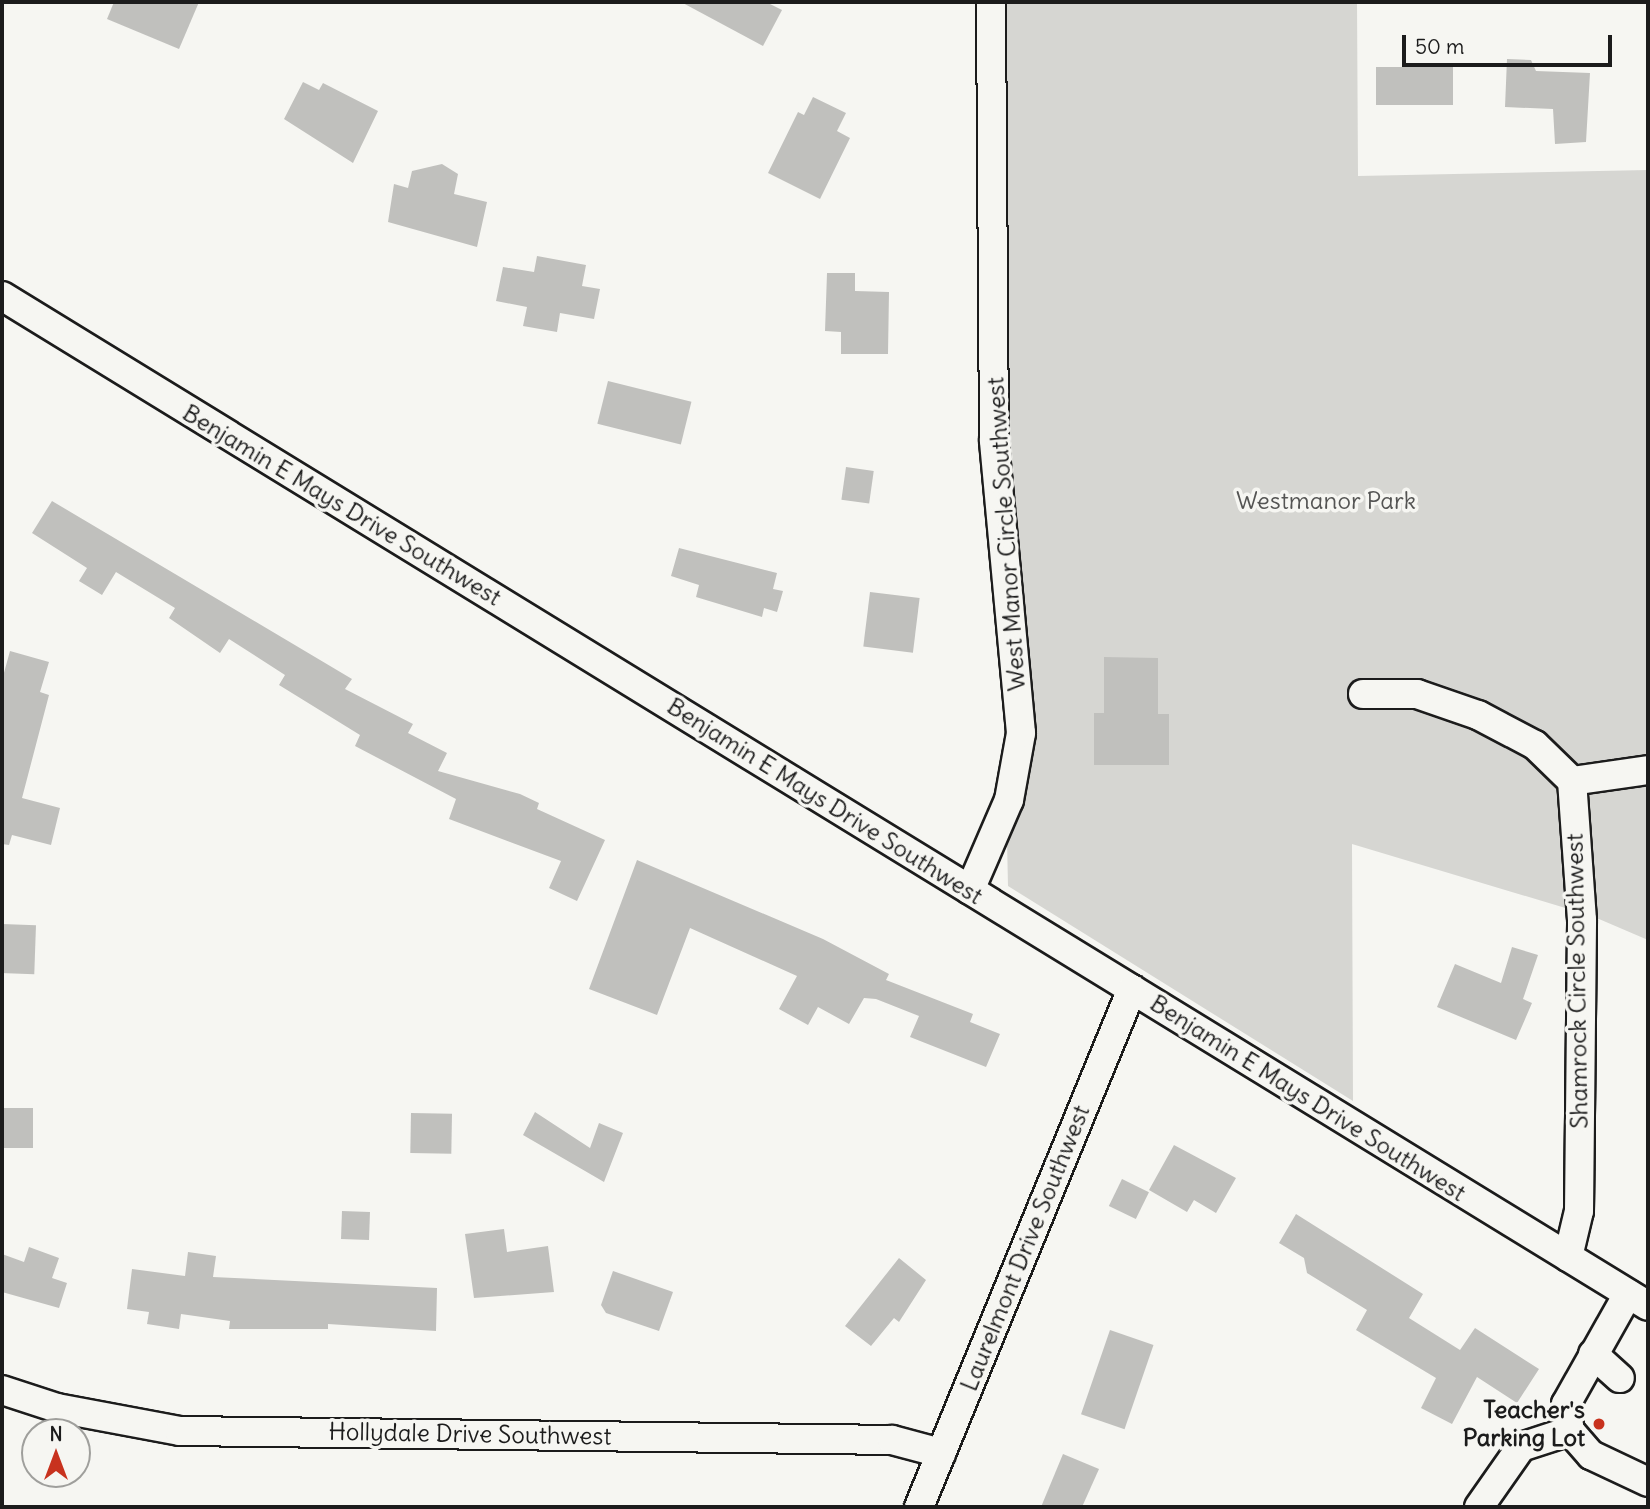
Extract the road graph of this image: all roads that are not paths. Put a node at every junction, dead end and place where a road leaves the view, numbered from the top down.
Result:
1 (991, 2) edge
2 (2, 296) edge
3 (1363, 694) dead end
4 (1648, 770) edge
5 (1572, 781) junction
6 (970, 890) junction
7 (1132, 989) junction
8 (1568, 1257) junction
9 (1638, 1300) edge
10 (1592, 1354) junction
11 (1619, 1378) dead end
12 (2, 1390) edge
13 (1570, 1431) junction
14 (942, 1453) junction
15 (1648, 1482) edge
16 (919, 1507) edge
17 (1479, 1507) edge

1 - 6 street, West Manor Circle Southwest
2 - 6 street, Benjamin E Mays Drive Southwest
3 - 5 street
4 - 5 street
5 - 8 street, Shamrock Circle Southwest
6 - 7 street, Benjamin E Mays Drive Southwest
7 - 8 street, Benjamin E Mays Drive Southwest
7 - 14 street, Laurelmont Drive Southwest
8 - 9 street, Benjamin E Mays Drive Southwest
9 - 10 street
10 - 11 street
10 - 13 street
12 - 14 street, Hollydale Drive Southwest
13 - 15 street
13 - 17 street
14 - 16 street, Laurelmont Drive Southwest

